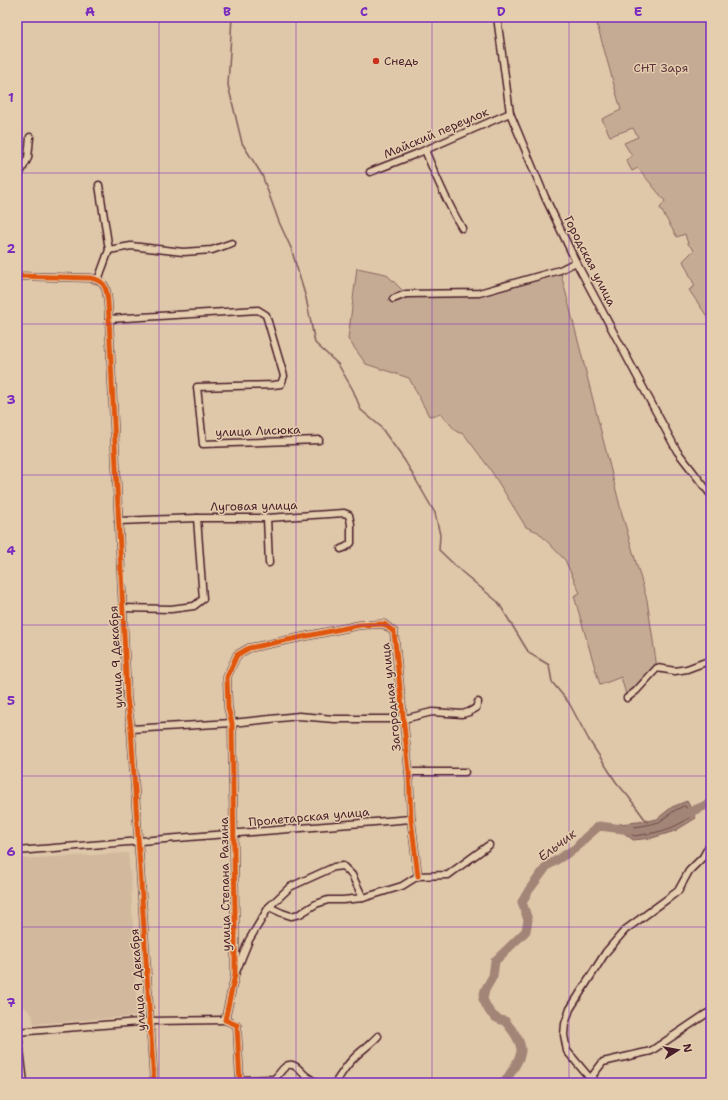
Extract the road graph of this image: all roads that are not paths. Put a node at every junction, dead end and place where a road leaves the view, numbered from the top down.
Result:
1 (497, 17) edge
2 (510, 113) junction
3 (30, 137) dead end
4 (425, 150) junction
5 (370, 172) dead end
6 (17, 179) edge
7 (99, 185) dead end
8 (462, 228) dead end
9 (232, 243) dead end
10 (109, 250) junction
11 (576, 262) junction
12 (17, 276) edge
13 (98, 280) junction
14 (393, 299) dead end
15 (109, 319) junction
16 (319, 440) dead end
17 (711, 496) edge
18 (197, 518) junction
19 (267, 518) junction
20 (118, 521) junction
21 (341, 549) dead end
22 (269, 563) dead end
23 (123, 608) junction
24 (711, 660) edge
25 (227, 677) joint
26 (627, 698) dead end
27 (478, 702) dead end
28 (404, 719) junction
29 (232, 723) junction
30 (131, 729) junction
31 (409, 772) junction
32 (465, 772) dead end
33 (411, 819) junction
34 (234, 834) junction
35 (139, 840) junction
36 (489, 845) dead end
37 (709, 846) dead end
38 (17, 851) edge
39 (418, 876) junction
40 (363, 898) junction
41 (269, 907) junction
42 (235, 975) junction
43 (711, 1012) edge
44 (225, 1020) junction
45 (151, 1021) junction
46 (18, 1032) edge
47 (378, 1036) dead end
48 (240, 1081) edge
49 (24, 1083) edge
50 (154, 1083) edge
51 (317, 1083) edge
52 (335, 1083) edge
53 (594, 1083) edge

1 - 2 street, Городская улица
2 - 4 street, Майский переулок
2 - 11 street, Городская улица
3 - 6 street
4 - 5 street, Майский переулок
4 - 8 street
7 - 10 street
9 - 10 street
10 - 13 street
11 - 14 street
11 - 17 street, Городская улица
12 - 13 street
13 - 15 street, улица 9 Декабря
15 - 16 street, улица Лисюка
15 - 20 street, улица 9 Декабря
18 - 19 street, Луговая улица
18 - 20 street, Луговая улица
18 - 23 street
19 - 21 street, Луговая улица
19 - 22 street
20 - 23 street, улица 9 Декабря
23 - 30 street, улица 9 Декабря
24 - 26 street
25 - 28 street, Загородная улица
25 - 29 street, улица Степана Разина
27 - 28 street
28 - 29 street
28 - 31 street, Загородная улица
29 - 30 street
29 - 34 street, улица Степана Разина
30 - 35 street, улица 9 Декабря
31 - 32 street
31 - 33 street, Загородная улица
33 - 34 street, Пролетарская улица
33 - 39 street, Загородная улица
34 - 35 street, Пролетарская улица
34 - 42 street, улица Степана Разина
35 - 38 street, Пролетарская улица
35 - 45 street, улица 9 Декабря
36 - 39 street
37 - 53 street
39 - 40 street
40 - 41 street
40 - 41 street
41 - 42 street
42 - 44 street, улица Степана Разина
43 - 53 street
44 - 45 street
44 - 48 street
45 - 46 street
45 - 50 street, улица 9 Декабря
46 - 49 street
47 - 52 street
48 - 51 street

